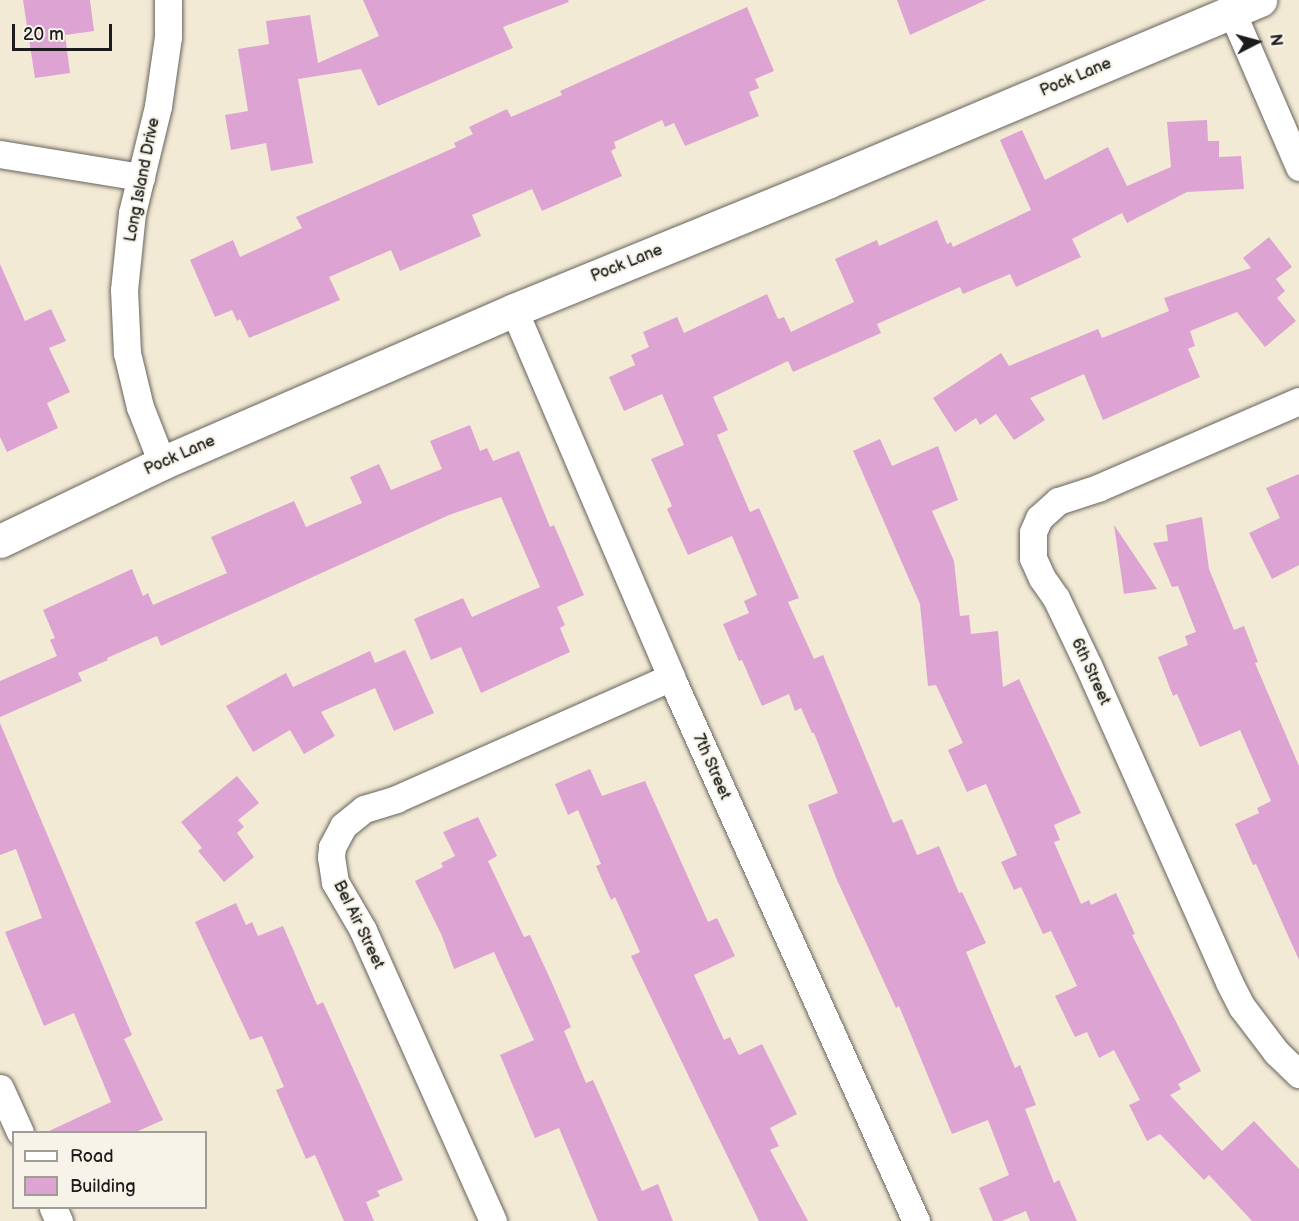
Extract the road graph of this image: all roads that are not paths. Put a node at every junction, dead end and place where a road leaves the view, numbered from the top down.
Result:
1 (168, 0) edge
2 (1246, 6) edge
3 (0, 154) edge
4 (1299, 167) edge
5 (141, 177) junction
6 (514, 310) junction
7 (1299, 401) edge
8 (162, 463) junction
9 (0, 541) edge
10 (671, 677) junction
11 (1299, 1074) edge
12 (0, 1088) edge
13 (20, 1131) edge
14 (494, 1221) edge
15 (915, 1221) edge

1 - 5 street, Long Island Drive
2 - 4 street
2 - 6 street, Pock Lane
3 - 5 street
5 - 8 street, Long Island Drive
6 - 8 street, Pock Lane
6 - 10 street, 7th Street
7 - 11 street, 6th Street
8 - 9 street, Pock Lane
10 - 14 street, Bel Air Street
10 - 15 street, 7th Street
12 - 13 street

